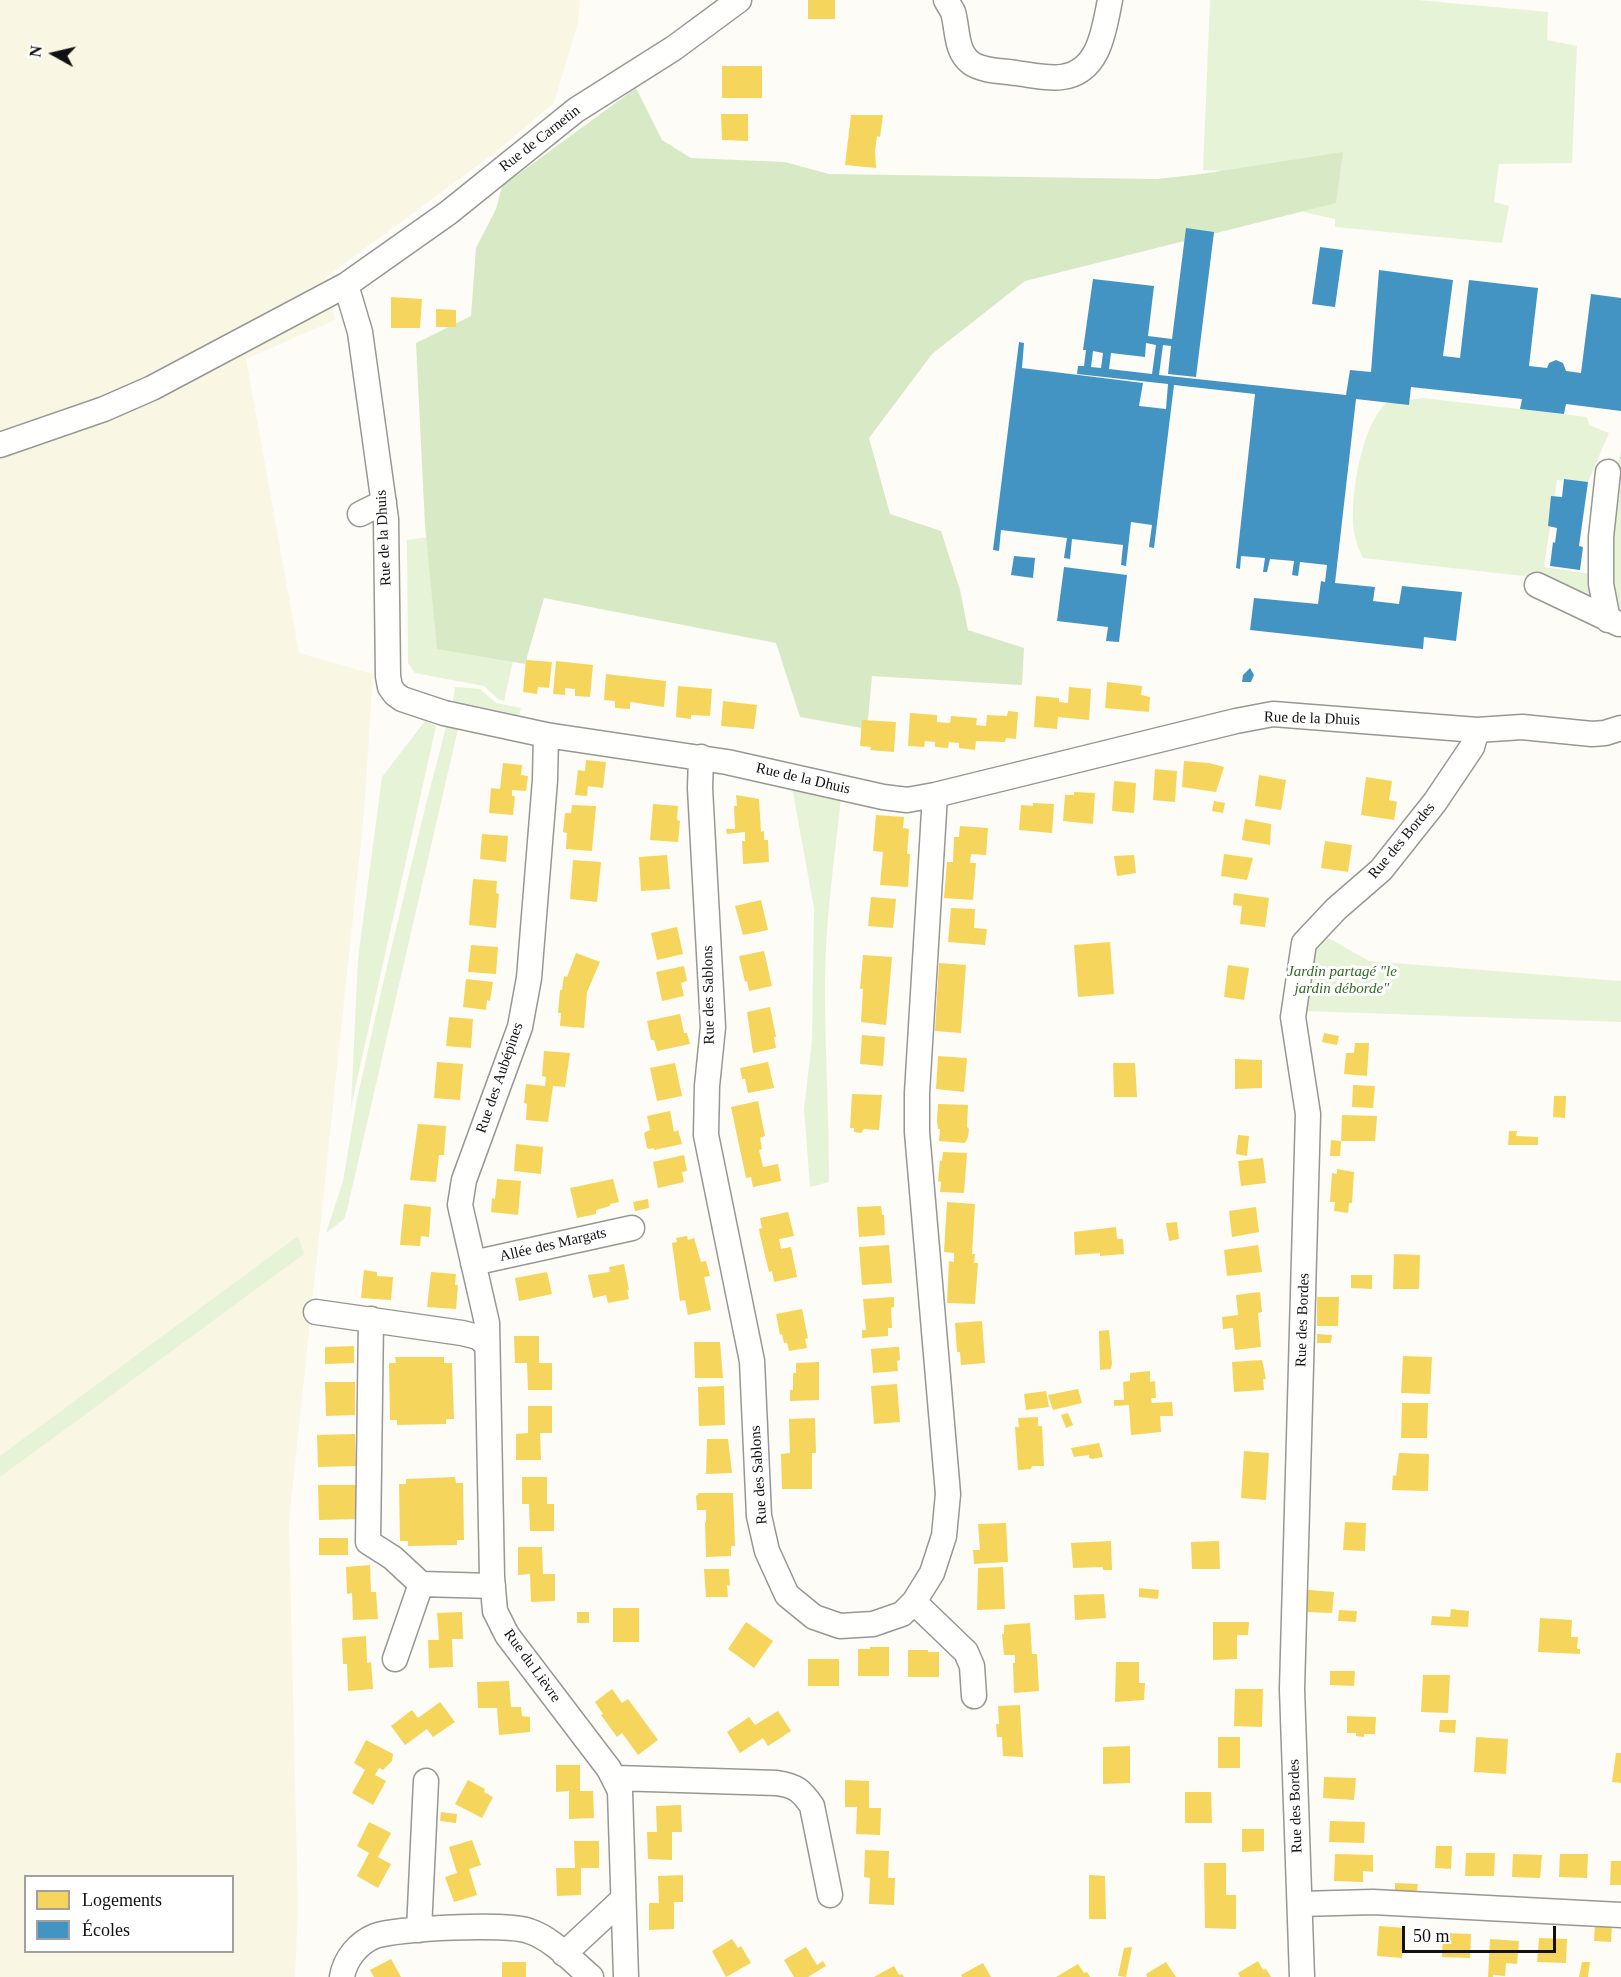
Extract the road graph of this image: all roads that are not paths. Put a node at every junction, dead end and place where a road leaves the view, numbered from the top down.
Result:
1 (739, 0) edge
2 (946, 0) edge
3 (1110, 0) edge
4 (346, 285) junction
5 (0, 445) edge
6 (1608, 472) dead end
7 (384, 502) junction
8 (360, 514) dead end
9 (1537, 585) dead end
10 (1614, 623) edge
11 (1621, 728) edge
12 (1477, 730) junction
13 (546, 735) junction
14 (701, 757) junction
15 (935, 795) junction
16 (632, 1227) dead end
17 (473, 1263) junction
18 (316, 1312) dead end
19 (371, 1319) junction
20 (486, 1344) junction
21 (421, 1584) junction
22 (493, 1586) junction
23 (914, 1602) junction
24 (395, 1659) dead end
25 (974, 1696) dead end
26 (615, 1778) junction
27 (426, 1781) dead end
28 (830, 1895) dead end
29 (623, 1899) junction
30 (1300, 1905) junction
31 (1621, 1915) edge
32 (419, 1930) junction
33 (564, 1954) junction
34 (342, 1977) edge
35 (591, 1977) edge
36 (626, 1977) edge
37 (1302, 1977) edge

1 - 4 street, Rue de Carnetin
2 - 3 street
4 - 5 street, Rue de Carnetin
4 - 7 street, Rue de la Dhuis
6 - 10 street
7 - 8 street
7 - 13 street, Rue de la Dhuis
9 - 10 street
11 - 12 street, Rue de la Dhuis
12 - 15 street, Rue de la Dhuis
12 - 30 street, Rue des Bordes
13 - 14 street, Rue de la Dhuis
13 - 17 street, Rue des Aubépines
14 - 15 street, Rue de la Dhuis
14 - 23 street, Rue des Sablons
15 - 23 street, Rue des Sablons
16 - 17 street, Allée des Margats
17 - 20 street, Rue des Aubépines
18 - 19 street
19 - 20 street
19 - 21 street
20 - 22 street, Rue du Lièvre
21 - 22 street
21 - 24 street
22 - 26 street, Rue du Lièvre
23 - 25 street
26 - 28 street
26 - 29 street, Rue du Lièvre
27 - 32 street
29 - 33 street
29 - 36 street, Rue du Lièvre
30 - 31 street
30 - 37 street, Rue des Bordes
32 - 33 street
32 - 34 street
33 - 35 street

